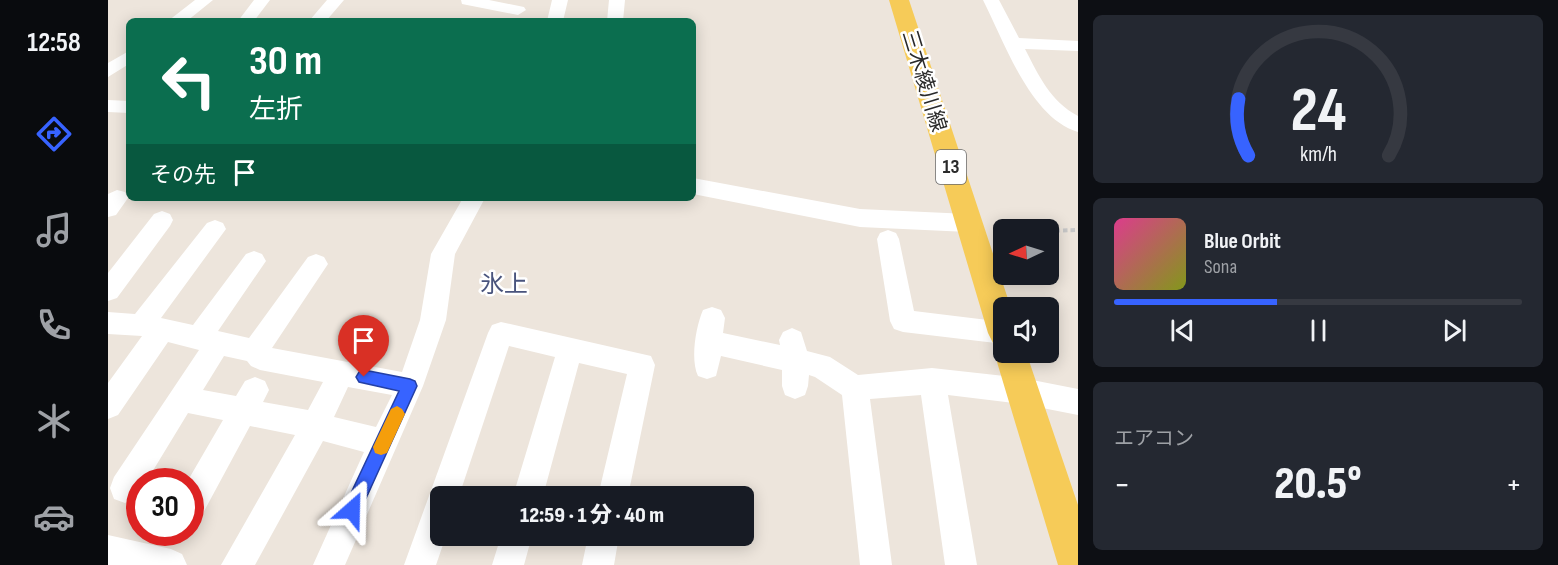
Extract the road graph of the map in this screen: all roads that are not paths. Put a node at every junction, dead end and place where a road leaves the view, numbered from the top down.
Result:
1 (205, 0) edge
2 (262, 0) edge
3 (336, 0) edge
4 (560, 0) edge
5 (617, 0) edge
6 (899, 0) edge
7 (991, 0) edge
8 (468, 1) edge
9 (489, 5) junction
10 (520, 10) edge
11 (180, 18) edge
12 (248, 18) edge
13 (325, 18) edge
14 (482, 18) edge
15 (556, 18) edge
16 (615, 18) edge
17 (1013, 43) junction
18 (1078, 46) edge
19 (126, 58) edge
20 (108, 71) edge
21 (108, 106) edge
22 (126, 107) edge
23 (1078, 125) edge
24 (696, 187) edge
25 (472, 201) edge
26 (162, 220) dead end
27 (968, 223) junction
28 (215, 229) dead end
29 (888, 239) dead end
30 (254, 261) dead end
31 (316, 264) dead end
32 (108, 291) edge
33 (993, 299) edge
34 (108, 323) edge
35 (152, 328) junction
36 (993, 332) edge
37 (209, 341) junction
38 (709, 342) dead end
39 (570, 349) junction
40 (255, 351) junction
41 (1013, 363) edge
42 (341, 373) junction
43 (932, 381) junction
44 (410, 386) junction
45 (855, 388) junction
46 (1022, 391) junction
47 (182, 399) junction
48 (249, 401) junction
49 (1078, 402) edge
50 (108, 406) edge
51 (316, 426) junction
52 (383, 443) junction
53 (204, 481) edge
54 (447, 486) edge
55 (531, 486) edge
56 (615, 486) edge
57 (125, 488) dead end
58 (430, 536) edge
59 (514, 546) edge
60 (602, 546) edge
61 (108, 551) edge
62 (171, 565) edge
63 (237, 565) edge
64 (330, 565) edge
65 (420, 565) edge
66 (508, 565) edge
67 (597, 565) edge
68 (876, 565) edge
69 (961, 565) edge
70 (1078, 565) edge

1 - 11 street
2 - 12 street
3 - 13 street
4 - 15 street
5 - 16 street
6 - 27 main road, 三木綾川線 / 13
7 - 17 street
8 - 9 street
9 - 10 street
9 - 14 street
17 - 18 street
17 - 23 street
19 - 20 street
21 - 22 street
24 - 27 street
25 - 44 street
26 - 32 street
27 - 33 main road, 三木綾川線 / 13
28 - 35 street
29 - 36 street
30 - 37 street
31 - 40 street
34 - 35 street
35 - 37 street
35 - 50 street
37 - 40 street
37 - 47 street
38 - 45 street
39 - 54 street
39 - 55 street
39 - 56 street
40 - 42 street
41 - 46 main road
42 - 44 street
42 - 51 street
43 - 45 street
43 - 46 street
43 - 69 street
44 - 52 street
45 - 68 street
46 - 49 street
46 - 70 main road
47 - 48 street
47 - 57 street
48 - 51 street
48 - 53 street
51 - 52 street
51 - 63 street
52 - 64 street
58 - 65 street
59 - 66 street
60 - 67 street
61 - 62 street

